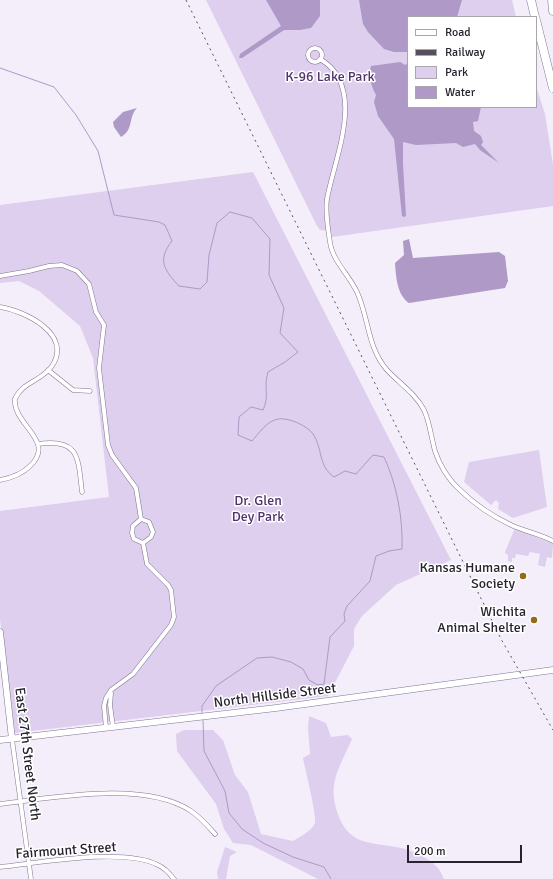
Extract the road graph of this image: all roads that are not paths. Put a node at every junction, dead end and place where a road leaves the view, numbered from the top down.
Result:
1 (531, 0) edge
2 (552, 0) edge
3 (553, 11) edge
4 (535, 16) edge
5 (537, 22) edge
6 (320, 59) dead end
7 (553, 88) edge
8 (0, 276) edge
9 (0, 307) edge
10 (48, 370) junction
11 (90, 391) dead end
12 (38, 444) junction
13 (0, 480) edge
14 (82, 492) dead end
15 (141, 519) junction
16 (553, 541) edge
17 (143, 543) junction
18 (0, 632) edge
19 (553, 670) edge
20 (3, 681) edge
21 (109, 728) junction
22 (12, 739) junction
23 (0, 740) edge
24 (20, 802) junction
25 (0, 804) edge
26 (216, 834) dead end
27 (29, 864) junction
28 (0, 867) edge
29 (31, 879) edge
30 (174, 879) edge

1 - 4 highway
2 - 3 highway
5 - 7 highway
6 - 16 street
8 - 15 street
9 - 10 street
10 - 11 street
10 - 12 street
12 - 13 street
12 - 14 street
15 - 17 street
15 - 17 street
17 - 21 street
18 - 20 main road, East 27th Street North
19 - 21 main road, North Hillside Street
20 - 22 main road, East 27th Street North
21 - 22 main road, North Hillside Street
22 - 23 main road, North Hillside Street
22 - 24 street, East 27th Street North
24 - 25 street
24 - 26 street
24 - 27 street, East 27th Street North
27 - 28 street, Fairmount Street
27 - 29 street, East 27th Street North
27 - 30 street, Fairmount Street

